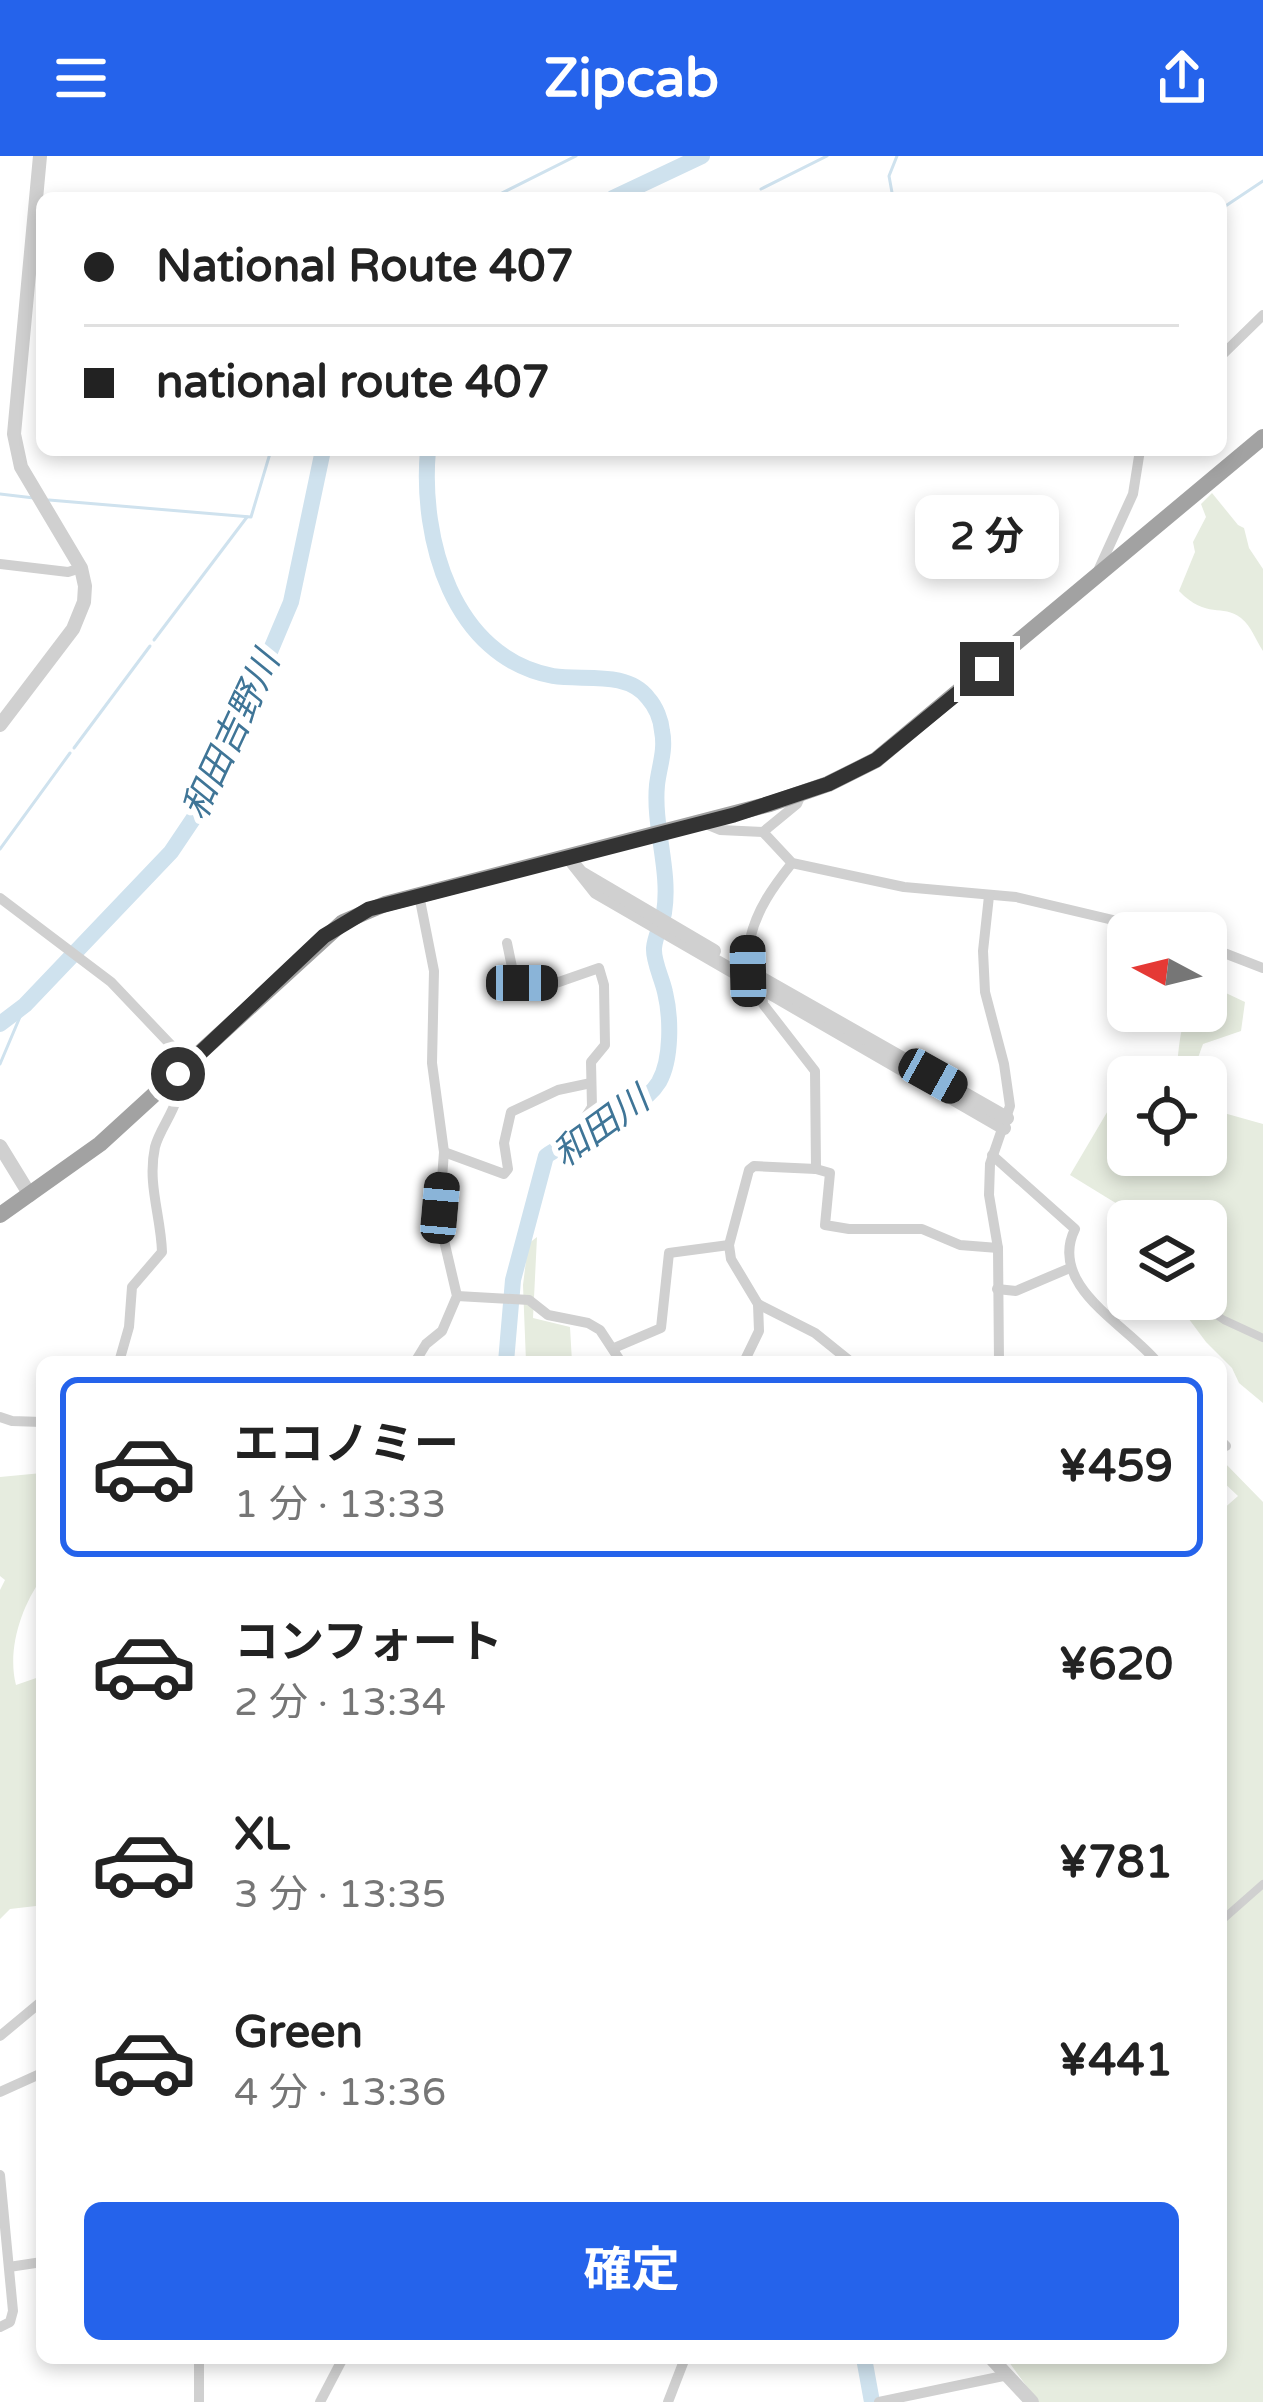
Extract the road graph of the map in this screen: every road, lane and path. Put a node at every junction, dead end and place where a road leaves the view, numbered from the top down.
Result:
1 (40, 156) edge
2 (37, 192) edge
3 (36, 199) edge
4 (1263, 315) edge
5 (1227, 350) edge
6 (1263, 436) edge
7 (1139, 456) edge
8 (0, 564) edge
9 (81, 568) junction
10 (1098, 576) junction
11 (0, 725) edge
12 (802, 793) junction
13 (703, 823) junction
14 (764, 832) junction
15 (792, 863) junction
16 (573, 865) junction
17 (419, 895) junction
18 (989, 896) junction
19 (0, 898) edge
20 (1107, 919) edge
21 (507, 943) dead end
22 (1227, 954) edge
23 (1263, 968) edge
24 (746, 975) junction
25 (763, 991) junction
26 (182, 1070) junction
27 (591, 1083) junction
28 (582, 1123) dead end
29 (1005, 1123) junction
30 (0, 1146) edge
31 (444, 1152) junction
32 (992, 1155) junction
33 (816, 1169) junction
34 (30, 1195) junction
35 (0, 1215) edge
36 (729, 1245) junction
37 (998, 1248) junction
38 (1070, 1268) junction
39 (997, 1289) junction
40 (457, 1296) junction
41 (758, 1304) junction
42 (1227, 1317) edge
43 (1263, 1338) edge
44 (614, 1348) junction
45 (121, 1356) edge
46 (419, 1356) edge
47 (618, 1356) edge
48 (746, 1356) edge
49 (844, 1356) edge
50 (999, 1356) edge
51 (1150, 1356) edge
52 (0, 1417) edge
53 (36, 1422) edge
54 (1263, 1884) edge
55 (1227, 1916) edge
56 (36, 2006) edge
57 (0, 2036) edge
58 (36, 2076) edge
59 (0, 2092) edge
60 (0, 2175) edge
61 (36, 2263) edge
62 (10, 2267) junction
63 (0, 2327) edge
64 (199, 2364) edge
65 (340, 2364) edge
66 (683, 2364) edge
67 (997, 2364) edge
68 (1008, 2375) junction
69 (199, 2402) edge
70 (320, 2402) edge
71 (668, 2402) edge
72 (879, 2402) edge
73 (1032, 2402) edge

1 - 2 street
3 - 9 street
4 - 5 street
6 - 10 highway
7 - 10 street
8 - 9 street
9 - 11 street
10 - 12 highway
12 - 13 highway
12 - 14 street
13 - 14 street
13 - 16 highway
14 - 15 street
15 - 18 street
15 - 24 street
16 - 17 highway
16 - 24 street
17 - 26 highway
17 - 31 street
18 - 20 street
18 - 29 street
19 - 26 street
21 - 27 street
22 - 23 street
24 - 25 street
24 - 29 street
25 - 29 street
25 - 33 street
26 - 34 highway
26 - 45 street
27 - 28 street
27 - 31 street
29 - 32 street
30 - 34 street
31 - 40 street
32 - 37 street
32 - 38 street
33 - 36 street
33 - 37 street
34 - 35 highway
36 - 41 street
36 - 44 street
37 - 39 street
38 - 39 street
38 - 51 street
39 - 50 street
40 - 44 street
40 - 46 street
41 - 48 street
41 - 49 street
42 - 43 street
44 - 47 street
52 - 53 street
54 - 55 street
56 - 57 street
58 - 59 street
60 - 62 street
61 - 62 street
62 - 63 street
64 - 69 street
65 - 70 street
66 - 71 street
67 - 68 street
68 - 72 street
68 - 73 street

